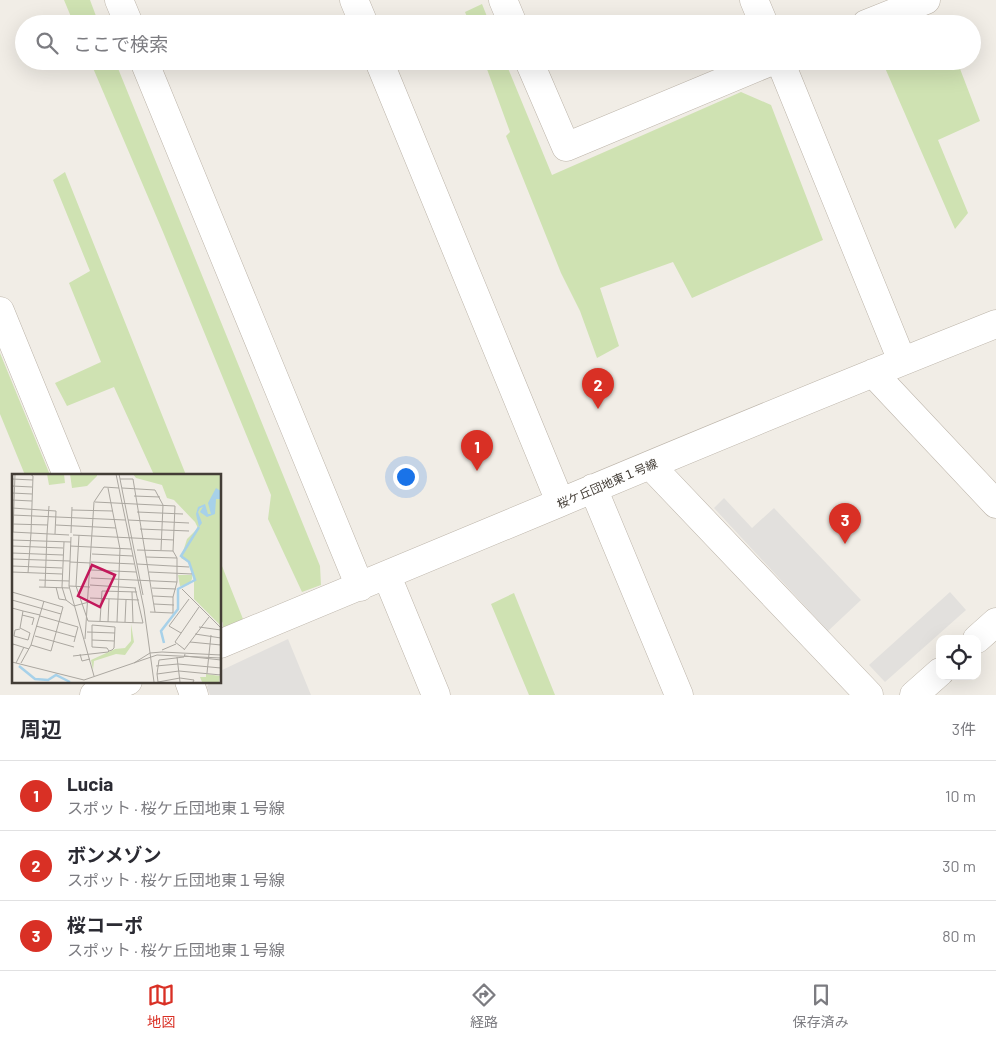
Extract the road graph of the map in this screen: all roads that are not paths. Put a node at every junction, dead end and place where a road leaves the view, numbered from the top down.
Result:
1 (119, 0) edge
2 (354, 0) edge
3 (503, 0) edge
4 (754, 0) edge
5 (926, 0) edge
6 (125, 15) edge
7 (360, 15) edge
8 (509, 15) edge
9 (760, 15) edge
10 (888, 15) edge
11 (148, 70) edge
12 (383, 70) edge
13 (533, 70) edge
14 (750, 70) edge
15 (784, 70) edge
16 (0, 312) edge
17 (995, 325) edge
18 (902, 361) junction
19 (873, 373) junction
20 (650, 465) junction
21 (67, 474) edge
22 (593, 488) junction
23 (560, 502) junction
24 (996, 504) edge
25 (387, 576) junction
26 (360, 587) junction
27 (996, 622) edge
28 (981, 635) edge
29 (221, 644) edge
30 (936, 676) edge
31 (126, 682) edge
32 (189, 682) edge
33 (94, 695) edge
34 (194, 695) edge
35 (436, 695) edge
36 (679, 695) edge
37 (869, 695) edge
38 (914, 695) edge

1 - 6 street
2 - 7 street
3 - 8 street
4 - 9 street
5 - 10 street
11 - 26 street
12 - 23 street
13 - 14 street
15 - 18 street
16 - 21 street
17 - 18 street, 桜ケ丘団地東１号線
18 - 19 street, 桜ケ丘団地東１号線
19 - 20 street, 桜ケ丘団地東１号線
19 - 24 street
20 - 22 street, 桜ケ丘団地東１号線
20 - 37 street
22 - 23 street, 桜ケ丘団地東１号線
22 - 36 street
23 - 25 street, 桜ケ丘団地東１号線
25 - 26 street, 桜ケ丘団地東１号線
25 - 35 street
26 - 29 street, 桜ケ丘団地東１号線
27 - 28 street
30 - 38 street
31 - 33 street
32 - 34 street

